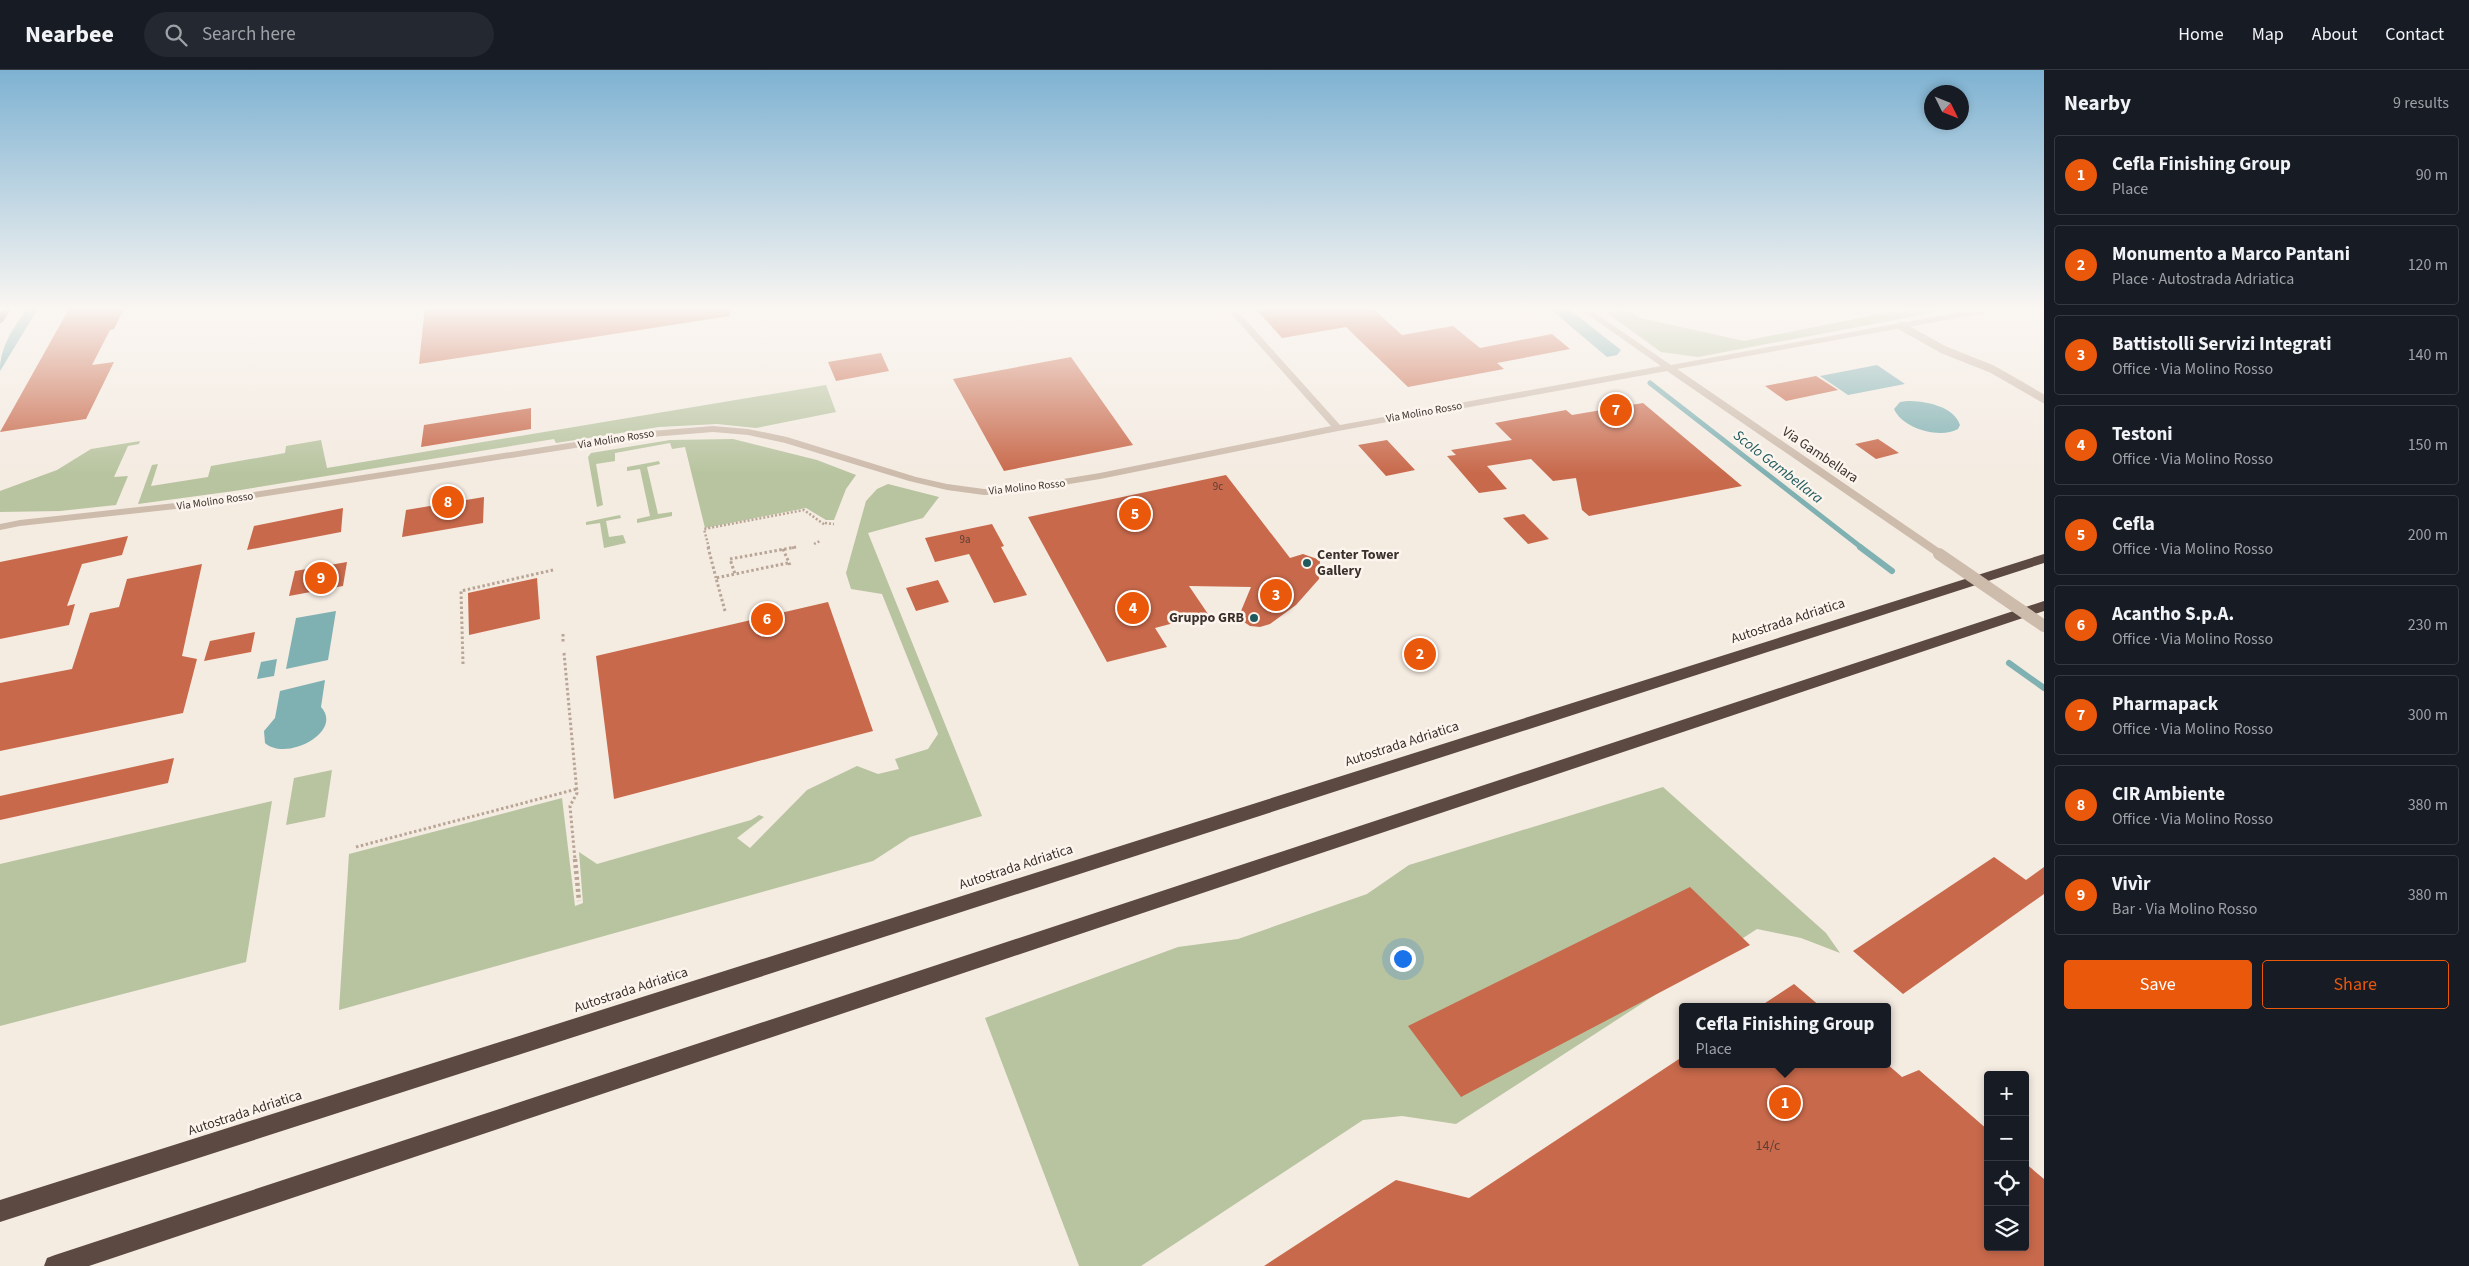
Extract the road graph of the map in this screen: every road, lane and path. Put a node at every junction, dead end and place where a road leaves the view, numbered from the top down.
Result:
1 (1279, 363) edge
2 (1659, 363) edge
3 (1702, 363) edge
4 (1976, 363) edge
5 (1668, 369) junction
6 (2044, 399) edge
7 (1338, 428) junction
8 (0, 521) edge
9 (20, 523) junction
10 (834, 524) dead end
11 (0, 527) edge
12 (820, 541) dead end
13 (814, 544) dead end
14 (796, 546) dead end
15 (783, 549) junction
16 (2044, 558) edge
17 (553, 570) dead end
18 (735, 574) junction
19 (716, 578) junction
20 (2044, 606) edge
21 (725, 611) dead end
22 (2044, 626) edge
23 (563, 634) dead end
24 (564, 643) dead end
25 (564, 653) dead end
26 (462, 664) dead end
27 (577, 789) junction
28 (356, 847) dead end
29 (579, 900) dead end
30 (0, 1211) edge
31 (55, 1266) edge

1 - 7 street
2 - 5 street, Via Gambellara
3 - 5 street, Via Molino Rosso
4 - 6 lane
5 - 7 street, Via Molino Rosso
5 - 22 street, Via Gambellara, bridge
7 - 9 street, Via Molino Rosso
8 - 9 street, Via Molino Rosso
9 - 11 street, Via Molino Rosso
10 - 19 path
12 - 13 path
14 - 15 path
15 - 18 path
15 - 18 path
16 - 30 highway, Autostrada Adriatica
17 - 26 path
18 - 19 path
19 - 21 path
20 - 31 highway
23 - 24 path
25 - 27 path
27 - 28 path
27 - 29 path

